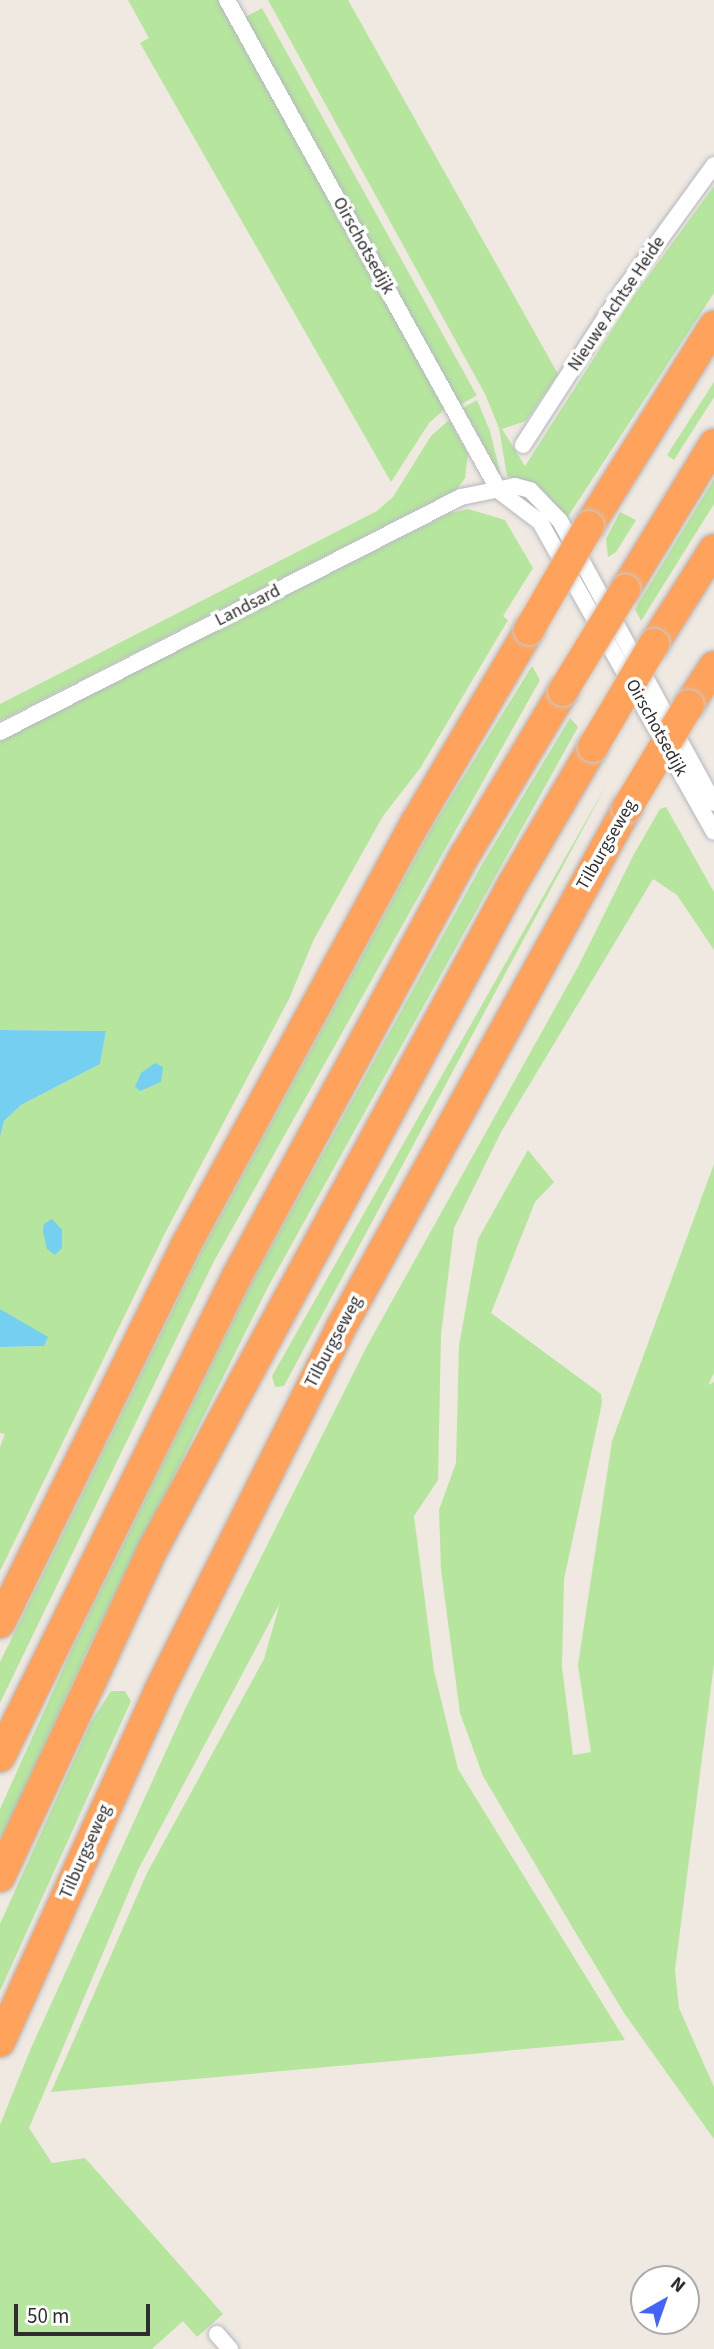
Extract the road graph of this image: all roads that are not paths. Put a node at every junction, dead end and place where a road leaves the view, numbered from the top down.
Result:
1 (227, 0) edge
2 (714, 164) edge
3 (714, 326) edge
4 (714, 444) edge
5 (523, 445) dead end
6 (499, 491) junction
7 (714, 549) edge
8 (714, 666) edge
9 (0, 732) edge
10 (714, 803) edge
11 (714, 832) edge
12 (0, 1623) edge
13 (0, 1757) edge
14 (0, 1877) edge
15 (0, 2042) edge
16 (217, 2334) dead end
17 (230, 2349) edge

1 - 6 street, Oirschotsedijk
2 - 5 street, Nieuwe Achtse Heide
3 - 12 highway, bridge
4 - 13 highway, bridge
6 - 9 street, Landsard
6 - 10 street, Oirschotsedijk
6 - 11 street, Oirschotsedijk
7 - 14 highway, bridge
8 - 15 highway, Tilburgseweg, bridge
16 - 17 street

